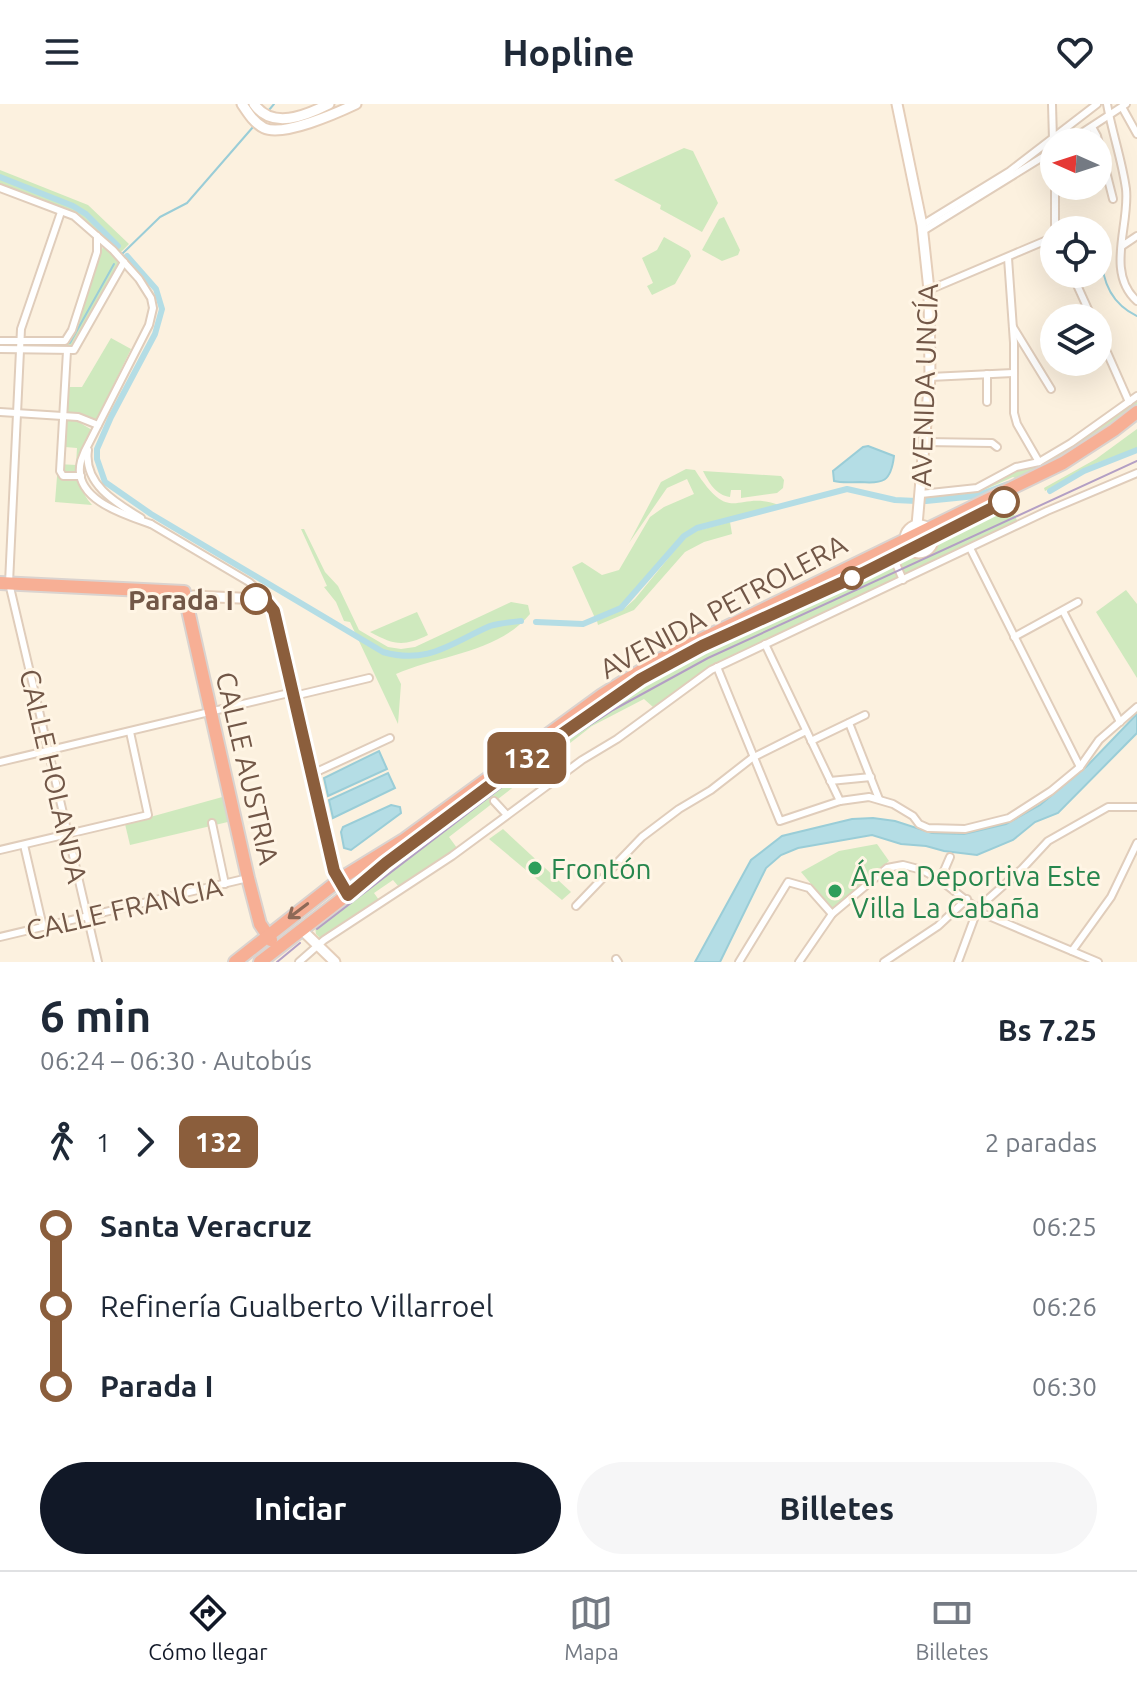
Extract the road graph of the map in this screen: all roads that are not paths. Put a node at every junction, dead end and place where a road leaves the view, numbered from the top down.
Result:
1 (242, 104) edge
2 (254, 104) edge
3 (329, 104) edge
4 (356, 104) edge
5 (897, 104) edge
6 (1052, 104) edge
7 (1097, 104) edge
8 (1107, 104) edge
9 (1124, 105) edge
10 (316, 107) edge
11 (1109, 115) junction
12 (1092, 127) joint
13 (1053, 128) edge
14 (1072, 128) edge
15 (1137, 134) edge
16 (1040, 154) edge
17 (0, 188) edge
18 (1113, 199) dead end
19 (61, 212) junction
20 (922, 228) junction
21 (97, 236) junction
22 (1137, 236) edge
23 (1040, 243) edge
24 (1122, 246) junction
25 (1008, 258) junction
26 (124, 262) junction
27 (929, 290) junction
28 (1137, 301) edge
29 (1011, 325) junction
30 (0, 341) edge
31 (21, 341) junction
32 (0, 349) edge
33 (22, 349) junction
34 (67, 351) junction
35 (1112, 362) edge
36 (1013, 373) junction
37 (987, 374) junction
38 (930, 377) junction
39 (1051, 389) dead end
40 (1137, 396) edge
41 (987, 402) dead end
42 (1133, 407) edge
43 (0, 412) edge
44 (17, 413) junction
45 (62, 416) junction
46 (1137, 423) edge
47 (98, 425) junction
48 (925, 442) junction
49 (89, 443) junction
50 (997, 447) dead end
51 (1039, 462) junction
52 (1137, 473) edge
53 (81, 476) junction
54 (921, 494) junction
55 (151, 524) junction
56 (947, 525) junction
57 (919, 537) junction
58 (970, 548) junction
59 (892, 552) junction
60 (903, 580) junction
61 (4, 586) edge
62 (187, 595) junction
63 (260, 599) junction
64 (1078, 602) dead end
65 (1063, 611) junction
66 (1014, 637) junction
67 (765, 644) junction
68 (717, 667) junction
69 (369, 678) dead end
70 (294, 694) junction
71 (1137, 707) edge
72 (210, 713) junction
73 (865, 715) dead end
74 (1120, 722) junction
75 (849, 723) junction
76 (806, 731) junction
77 (130, 732) junction
78 (390, 738) dead end
79 (811, 741) junction
80 (48, 751) junction
81 (752, 758) junction
82 (0, 762) edge
83 (1080, 767) junction
84 (312, 774) junction
85 (871, 777) junction
86 (830, 781) junction
87 (879, 799) junction
88 (494, 801) dead end
89 (840, 801) junction
90 (1137, 807) edge
91 (507, 815) junction
92 (212, 823) dead end
93 (68, 834) junction
94 (1137, 843) edge
95 (24, 845) junction
96 (0, 850) edge
97 (950, 857) dead end
98 (248, 878) junction
99 (339, 880) junction
100 (940, 880) junction
101 (225, 884) junction
102 (348, 895) junction
103 (967, 899) junction
104 (576, 906) dead end
105 (978, 908) junction
106 (832, 914) junction
107 (87, 916) junction
108 (43, 927) junction
109 (302, 930) junction
110 (1, 934) edge
111 (267, 935) junction
112 (317, 945) junction
113 (278, 949) junction
114 (1072, 951) junction
115 (98, 962) edge
116 (235, 962) edge
117 (260, 962) edge
118 (299, 962) edge
119 (335, 962) edge
120 (739, 962) edge
121 (799, 962) edge
122 (884, 962) edge
123 (958, 962) edge
124 (1098, 962) edge

1 - 4 street
2 - 10 street
3 - 10 street
5 - 20 street, AVENIDA UNCÍA
6 - 13 street
7 - 14 street
8 - 11 street
9 - 11 street
9 - 15 street
11 - 12 street
11 - 24 street
12 - 18 street
16 - 20 street
17 - 19 street
19 - 21 street
19 - 31 street, CALLE HOLANDA
20 - 27 street, AVENIDA UNCÍA
21 - 26 street
21 - 31 street
22 - 24 street
23 - 25 street
24 - 28 street
25 - 27 street
25 - 29 street
26 - 34 street
26 - 47 street
27 - 38 street, AVENIDA UNCÍA
29 - 36 street
29 - 39 street
30 - 31 street
31 - 33 street, CALLE HOLANDA
32 - 33 street
33 - 34 street
33 - 44 street, CALLE HOLANDA
34 - 45 street
35 - 42 street
36 - 37 street
36 - 51 street
37 - 38 street
37 - 41 street
38 - 48 street, AVENIDA UNCÍA
40 - 42 street
42 - 51 street
42 - 56 highway
43 - 44 street
44 - 45 street
44 - 61 street, CALLE HOLANDA
45 - 47 street
45 - 53 street
46 - 56 highway
47 - 49 street
48 - 50 street
48 - 54 street, AVENIDA UNCÍA
49 - 53 street
49 - 55 street
51 - 54 street
52 - 58 street
53 - 55 street
54 - 57 street, AVENIDA UNCÍA
55 - 63 street
56 - 57 highway, AVENIDA PETROLERA
57 - 59 highway, AVENIDA PETROLERA
58 - 60 street
58 - 66 street
59 - 60 street
59 - 99 highway, AVENIDA PETROLERA
59 - 102 highway, AVENIDA PETROLERA
60 - 67 street
61 - 62 highway
61 - 80 street, CALLE HOLANDA
62 - 63 street
62 - 72 highway, CALLE AUSTRIA
63 - 70 street
64 - 65 street
65 - 66 street
65 - 74 street
66 - 83 street
67 - 68 street
67 - 76 street
68 - 81 street
68 - 91 street
69 - 70 street
70 - 72 street
70 - 84 street
71 - 74 street
72 - 77 street
72 - 98 highway, CALLE AUSTRIA
73 - 75 street
74 - 83 street
75 - 79 street
75 - 85 street
76 - 79 street
76 - 81 street
77 - 80 street
77 - 93 street
78 - 84 street
79 - 86 street
80 - 82 street
80 - 93 street, CALLE HOLANDA
81 - 89 street
81 - 104 street
83 - 87 street
84 - 99 street
85 - 86 street
85 - 87 street
86 - 89 street
87 - 89 street
88 - 91 street
90 - 105 street
91 - 112 street
92 - 101 street
93 - 95 street
93 - 107 street, CALLE HOLANDA
94 - 114 street
95 - 96 street
95 - 108 street
97 - 100 street
98 - 101 street, CALLE FRANCIA
98 - 111 highway, CALLE AUSTRIA
99 - 102 street
99 -> 111 highway, AVENIDA PETROLERA
100 - 103 street
100 - 106 street
101 - 107 street, CALLE FRANCIA
102 - 109 highway, AVENIDA PETROLERA
103 - 105 street
103 - 122 street
105 - 114 street
105 - 123 street
106 - 120 street
106 - 121 street
107 - 108 street, CALLE FRANCIA
107 - 115 street, CALLE HOLANDA
108 - 110 street, CALLE FRANCIA
109 - 112 street
109 - 113 highway, AVENIDA PETROLERA
111 - 113 highway, CALLE AUSTRIA
111 - 116 highway, AVENIDA PETROLERA
112 - 118 street
112 - 119 street
113 - 117 highway, AVENIDA PETROLERA
114 - 124 street

